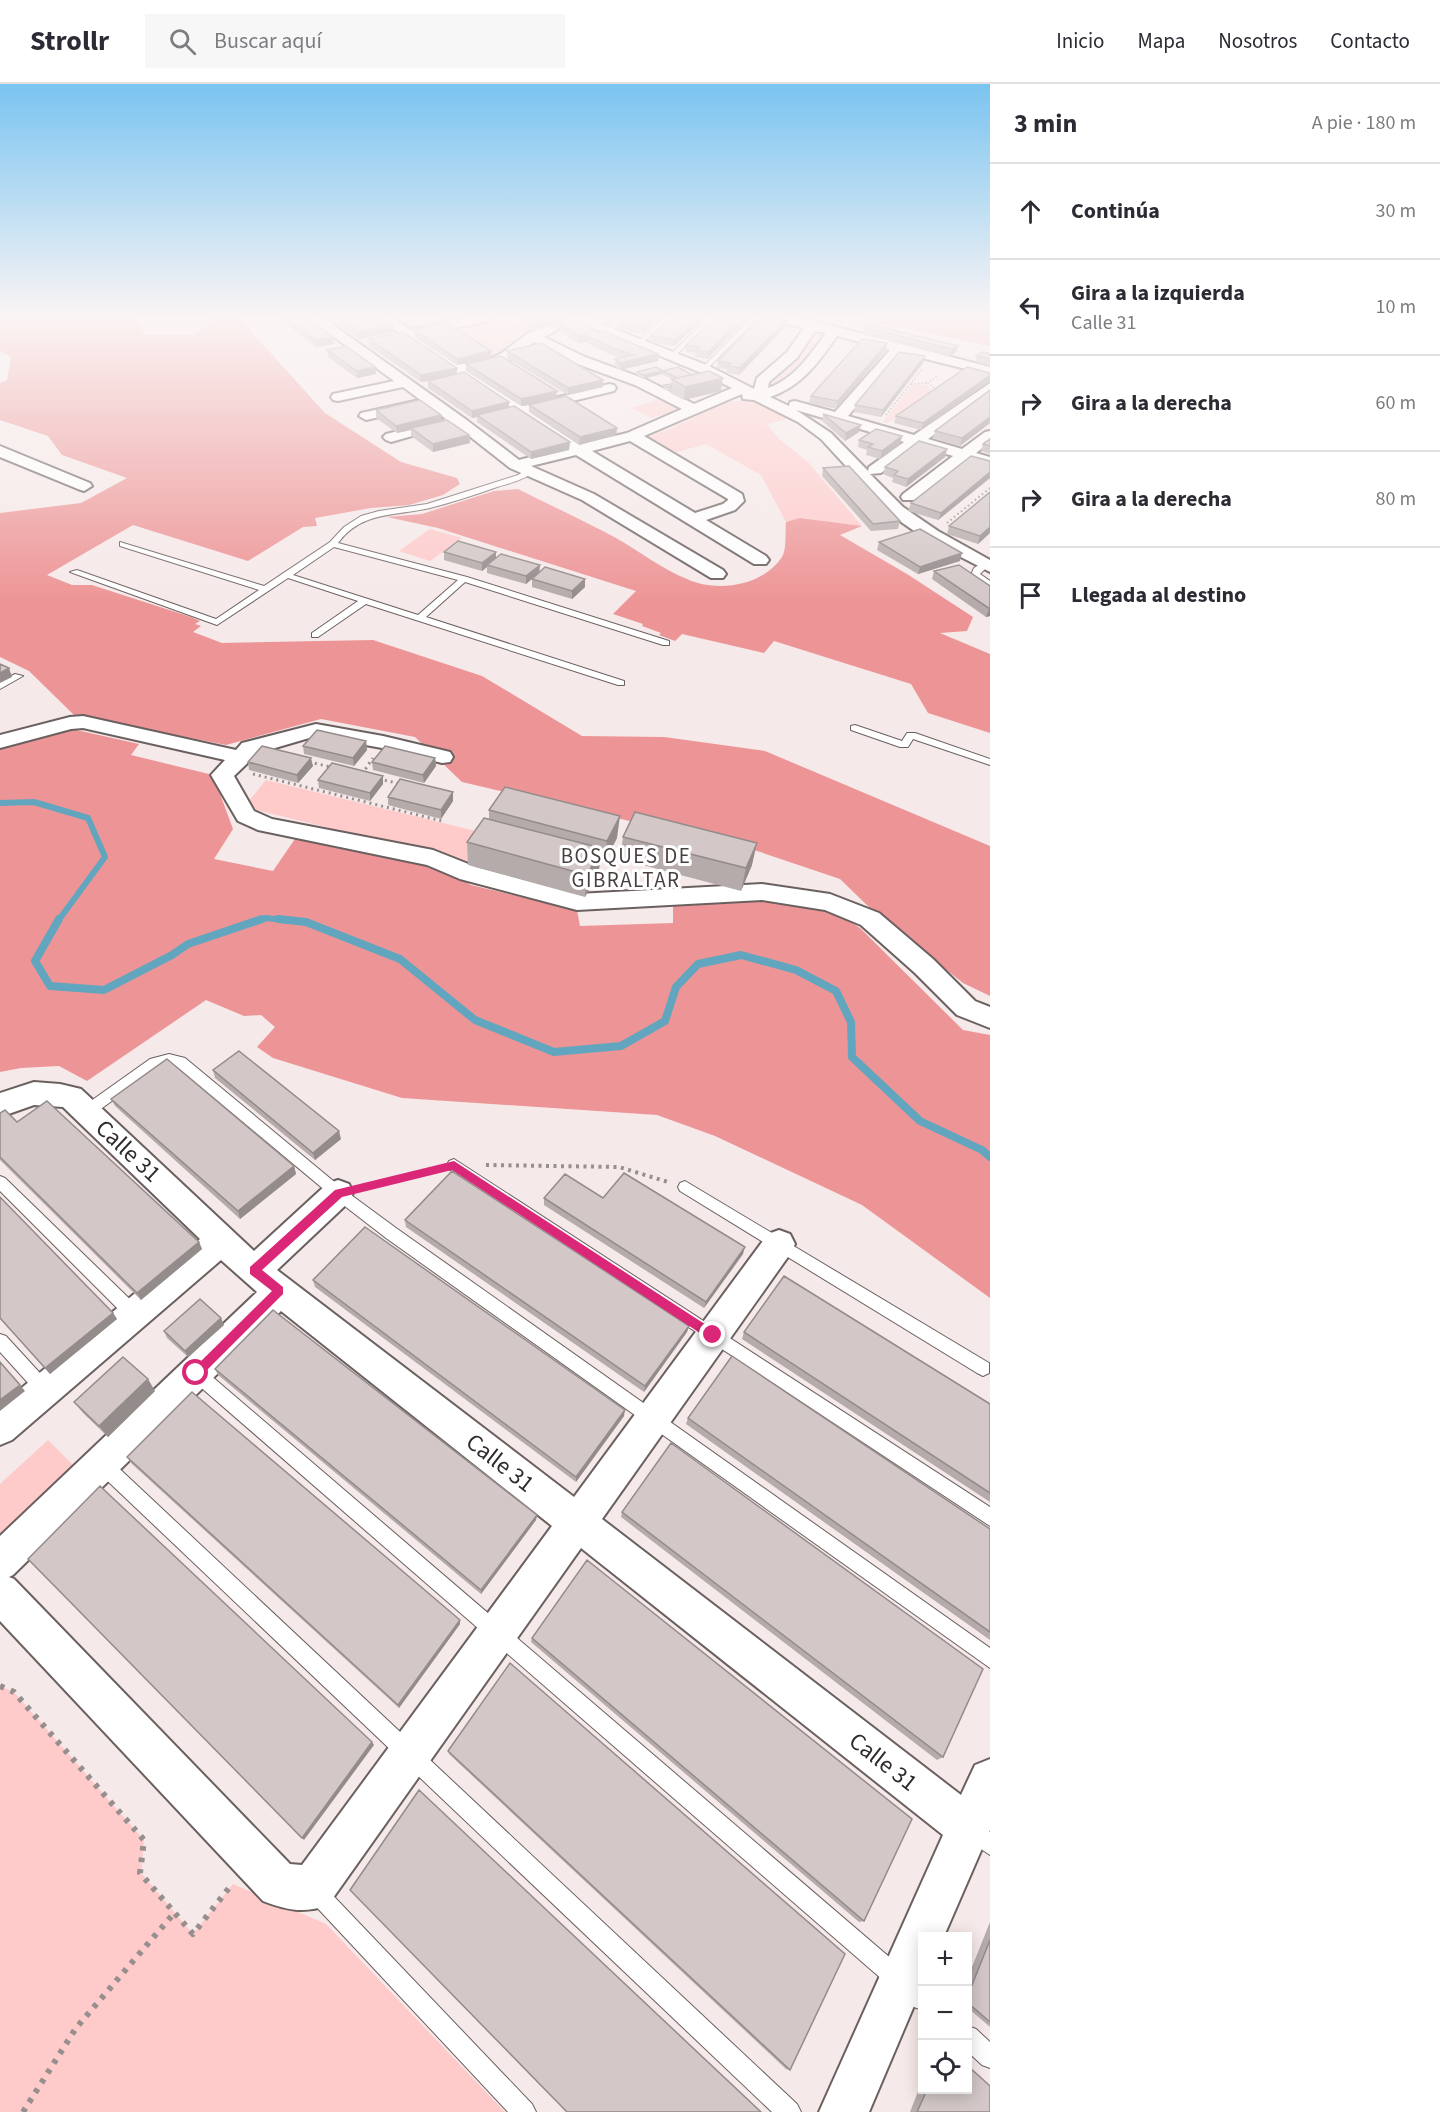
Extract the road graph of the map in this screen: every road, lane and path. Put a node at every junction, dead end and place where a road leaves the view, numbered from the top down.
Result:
1 (386, 412) edge
2 (445, 412) edge
3 (512, 412) edge
4 (521, 412) edge
5 (686, 412) edge
6 (790, 412) edge
7 (815, 412) edge
8 (844, 412) edge
9 (889, 412) edge
10 (957, 412) edge
11 (366, 416) dead end
12 (838, 418) junction
13 (460, 422) junction
14 (607, 426) edge
15 (873, 428) junction
16 (990, 435) edge
17 (391, 437) edge
18 (628, 437) junction
19 (858, 439) edge
20 (918, 441) junction
21 (578, 449) junction
22 (0, 452) edge
23 (964, 454) junction
24 (990, 462) edge
25 (524, 468) junction
26 (875, 470) dead end
27 (84, 486) dead end
28 (990, 488) edge
29 (909, 497) dead end
30 (693, 519) junction
31 (932, 535) junction
32 (123, 544) dead end
33 (333, 544) junction
34 (760, 560) dead end
35 (987, 566) edge
36 (74, 572) dead end
37 (717, 574) dead end
38 (286, 575) junction
39 (464, 579) junction
40 (990, 585) edge
41 (264, 589) junction
42 (366, 600) junction
43 (420, 618) junction
44 (315, 634) dead end
45 (666, 643) dead end
46 (18, 676) dead end
47 (621, 683) dead end
48 (0, 686) edge
49 (855, 728) dead end
50 (0, 742) edge
51 (442, 757) dead end
52 (303, 760) edge
53 (234, 762) junction
54 (990, 762) edge
55 (338, 769) edge
56 (362, 775) edge
57 (403, 785) edge
58 (442, 821) edge
59 (990, 1017) edge
60 (0, 1107) edge
61 (86, 1112) junction
62 (454, 1165) junction
63 (0, 1182) edge
64 (685, 1187) joint
65 (338, 1193) junction
66 (223, 1239) junction
67 (779, 1244) junction
68 (267, 1281) junction
69 (134, 1314) junction
70 (713, 1335) junction
71 (0, 1341) edge
72 (983, 1368) dead end
73 (196, 1373) junction
74 (44, 1389) junction
75 (652, 1419) junction
76 (0, 1428) edge
77 (102, 1464) junction
78 (990, 1517) edge
79 (577, 1523) junction
80 (0, 1562) edge
81 (0, 1593) edge
82 (496, 1633) junction
83 (990, 1659) edge
84 (0, 1686) edge
85 (410, 1754) junction
86 (990, 1780) edge
87 (979, 1837) edge
88 (225, 1875) dead end
89 (312, 1889) junction
90 (175, 1912) junction
91 (912, 1989) edge
92 (971, 2040) edge
93 (990, 2057) edge
94 (22, 2112) edge
95 (524, 2112) edge
96 (789, 2112) edge
97 (843, 2112) edge

1 - 11 street
2 - 13 street
3 - 13 street
4 - 21 street
5 - 18 street
6 - 31 street
7 - 12 street
8 - 12 street
9 - 15 path
10 - 20 street
12 - 15 street
13 - 17 street
13 - 25 street
14 - 18 street
15 - 19 street
15 - 20 street
16 - 23 street
18 - 21 street
18 - 30 street
20 - 23 street
20 - 26 street
21 - 25 street
21 - 30 street
22 - 27 street
23 - 24 street
23 - 29 street
25 - 33 lane
25 - 37 street
28 - 31 path
30 - 34 street
31 - 35 street
32 - 41 lane
33 - 38 lane
33 - 39 lane
35 - 40 lane
36 - 41 lane
38 - 41 lane
38 - 42 lane
39 - 43 lane
39 - 45 lane
42 - 43 lane
42 - 44 lane
43 - 47 lane
46 - 48 lane
49 - 54 lane
50 - 53 street
51 - 53 street
52 - 55 path
53 - 58 path
53 - 59 street
56 - 57 path
60 - 61 street, Calle 31
61 - 65 lane
61 - 66 street, Calle 31
62 - 64 path
62 - 65 path
62 - 70 lane
63 - 69 lane
64 - 67 lane
65 - 68 street
65 - 75 lane
66 - 68 street, Calle 31
66 - 69 street
67 - 70 street
67 - 72 lane
68 - 73 street
68 - 79 street, Calle 31
69 - 74 street
70 - 75 street
70 - 78 lane
71 - 74 lane
73 - 77 street
73 - 82 lane
74 - 76 street
75 - 79 street
75 - 83 lane
77 - 80 street
77 - 85 lane
79 - 82 street
79 - 87 street, Calle 31
81 - 89 street
82 - 85 street
82 - 91 lane
84 - 90 path
85 - 89 street
85 - 96 lane
86 - 87 street
87 - 91 street
88 - 90 path
89 - 95 lane
90 - 94 path
91 - 97 street
92 - 93 lane

